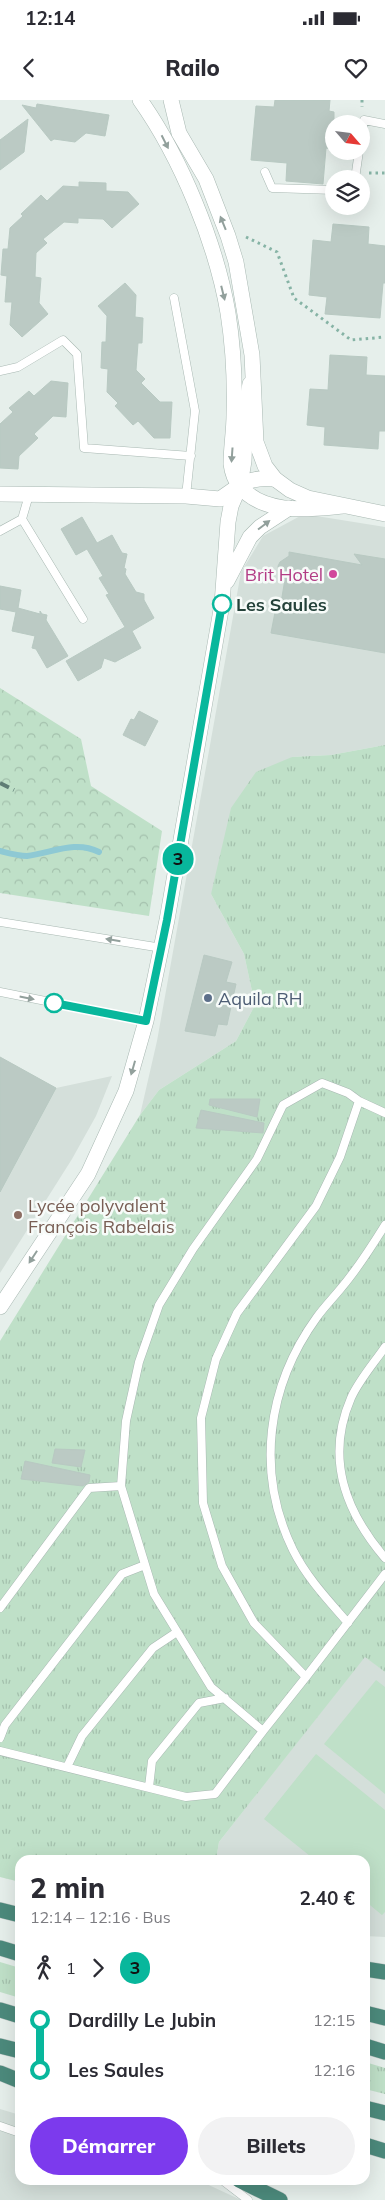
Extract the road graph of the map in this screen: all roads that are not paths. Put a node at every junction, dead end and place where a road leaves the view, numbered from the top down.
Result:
1 (140, 100) edge
2 (171, 100) edge
3 (370, 121) edge
4 (385, 124) edge
5 (265, 172) dead end
6 (325, 190) edge
7 (174, 298) dead end
8 (0, 371) edge
9 (252, 374) junction
10 (191, 456) junction
11 (275, 479) junction
12 (240, 485) junction
13 (0, 494) edge
14 (28, 495) junction
15 (186, 496) junction
16 (343, 506) junction
17 (289, 508) junction
18 (385, 514) edge
19 (22, 519) junction
20 (0, 531) edge
21 (224, 587) junction
22 (83, 619) dead end
23 (0, 922) edge
24 (162, 948) junction
25 (0, 992) edge
26 (146, 1021) junction
27 (359, 1101) junction
28 (385, 1113) edge
29 (385, 1225) edge
30 (0, 1307) edge
31 (385, 1346) edge
32 (121, 1486) junction
33 (385, 1558) edge
34 (145, 1565) junction
35 (385, 1574) edge
36 (0, 1608) edge
37 (348, 1623) junction
38 (177, 1632) junction
39 (306, 1677) junction
40 (225, 1698) junction
41 (263, 1730) junction
42 (0, 1738) edge
43 (0, 1751) edge
44 (67, 1767) junction
45 (149, 1787) junction
46 (0, 1910) edge
47 (15, 1914) edge
48 (0, 1948) edge
49 (15, 1952) edge
50 (370, 1970) edge
51 (385, 1972) edge
52 (0, 2010) edge
53 (15, 2014) edge
54 (370, 2014) edge
55 (385, 2018) edge
56 (0, 2046) edge
57 (370, 2048) edge
58 (15, 2050) edge
59 (385, 2052) edge
60 (0, 2073) edge
61 (15, 2079) edge
62 (370, 2109) edge
63 (385, 2113) edge
64 (0, 2126) edge
65 (15, 2132) edge
66 (370, 2146) edge
67 (385, 2150) edge
68 (228, 2185) edge
69 (249, 2185) edge
70 (248, 2200) edge
71 (280, 2200) edge

1 -> 12 street
9 -> 2 street
3 - 4 lane
5 - 6 lane
7 - 10 lane
8 - 10 lane
9 - 11 street
9 - 12 street
10 - 15 lane
11 - 12 street
11 - 16 street
12 - 15 street
12 - 17 street
12 - 21 street
13 - 14 street
14 - 15 street
14 - 19 lane
16 - 17 street
16 - 18 street
21 -> 17 street
19 - 20 lane
19 - 22 lane
21 - 24 street
24 -> 23 lane
24 - 26 street
25 -> 26 lane
26 -> 30 street
27 - 28 lane
27 - 32 lane
27 - 39 lane
29 - 37 lane
31 - 33 lane
32 - 34 lane
32 - 36 lane
34 - 38 lane
34 - 42 lane
35 - 37 lane
37 - 39 lane
38 - 40 lane
38 - 44 lane
39 - 41 lane
40 - 41 lane
40 - 45 lane
41 - 45 lane
43 - 44 lane
44 - 45 lane
46 - 47 highway
48 - 49 highway
50 - 51 highway
52 - 53 highway
54 - 55 highway
56 - 58 highway
57 - 59 highway
60 - 61 highway
62 - 63 highway
64 - 65 lane
66 - 67 highway
68 - 70 lane
69 - 71 highway

